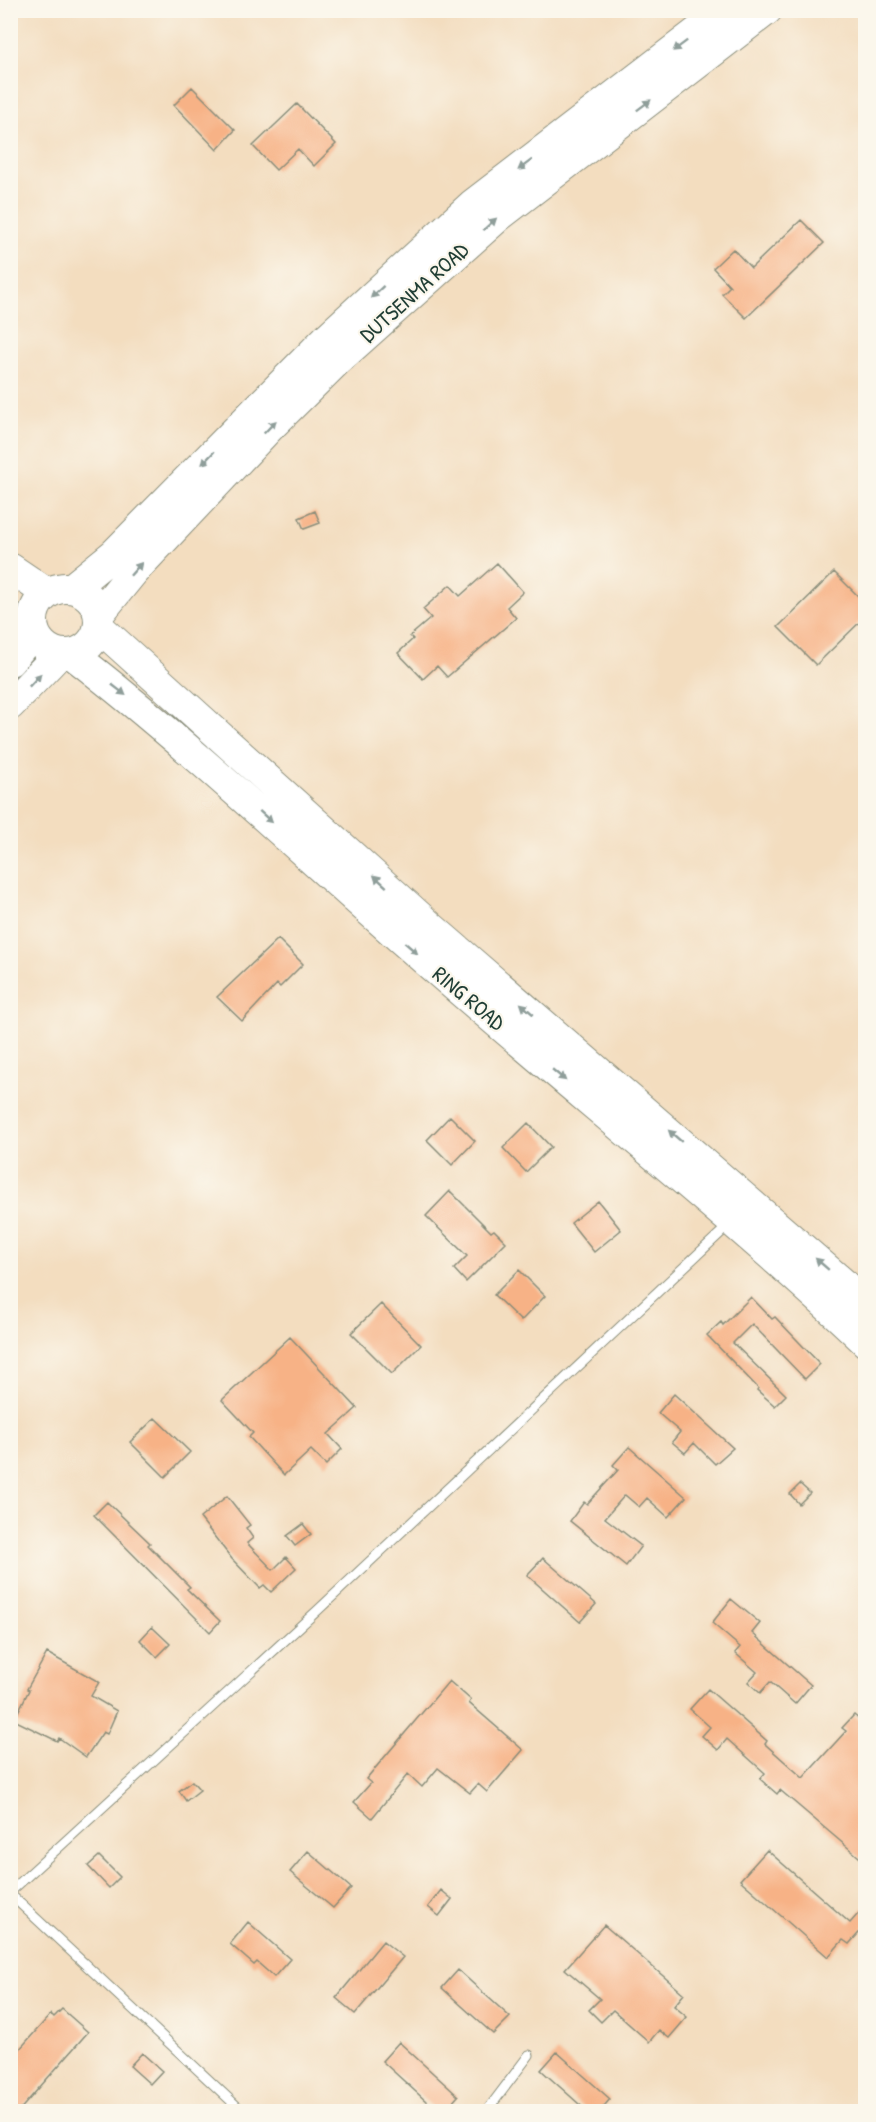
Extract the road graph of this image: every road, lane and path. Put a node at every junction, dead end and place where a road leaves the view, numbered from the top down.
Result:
1 (726, 10) edge
2 (767, 10) edge
3 (10, 568) edge
4 (39, 604) edge
5 (99, 621) junction
6 (66, 654) junction
7 (10, 661) edge
8 (10, 705) edge
9 (741, 1212) junction
10 (866, 1303) edge
11 (866, 1342) edge
12 (10, 1893) edge
13 (529, 2055) dead end
14 (243, 2112) edge
15 (486, 2112) edge

1 -> 4 main road, DUTSENMA ROAD
5 -> 2 main road, DUTSENMA ROAD
3 - 4 main road
4 - 5 main road
4 - 6 main road
4 - 7 main road, DUTSENMA ROAD
5 - 6 main road
9 -> 5 main road
8 -> 6 main road
6 -> 9 main road, RING ROAD
10 -> 9 main road
9 - 11 main road, RING ROAD
9 - 12 lane
12 - 14 lane
13 - 15 lane

